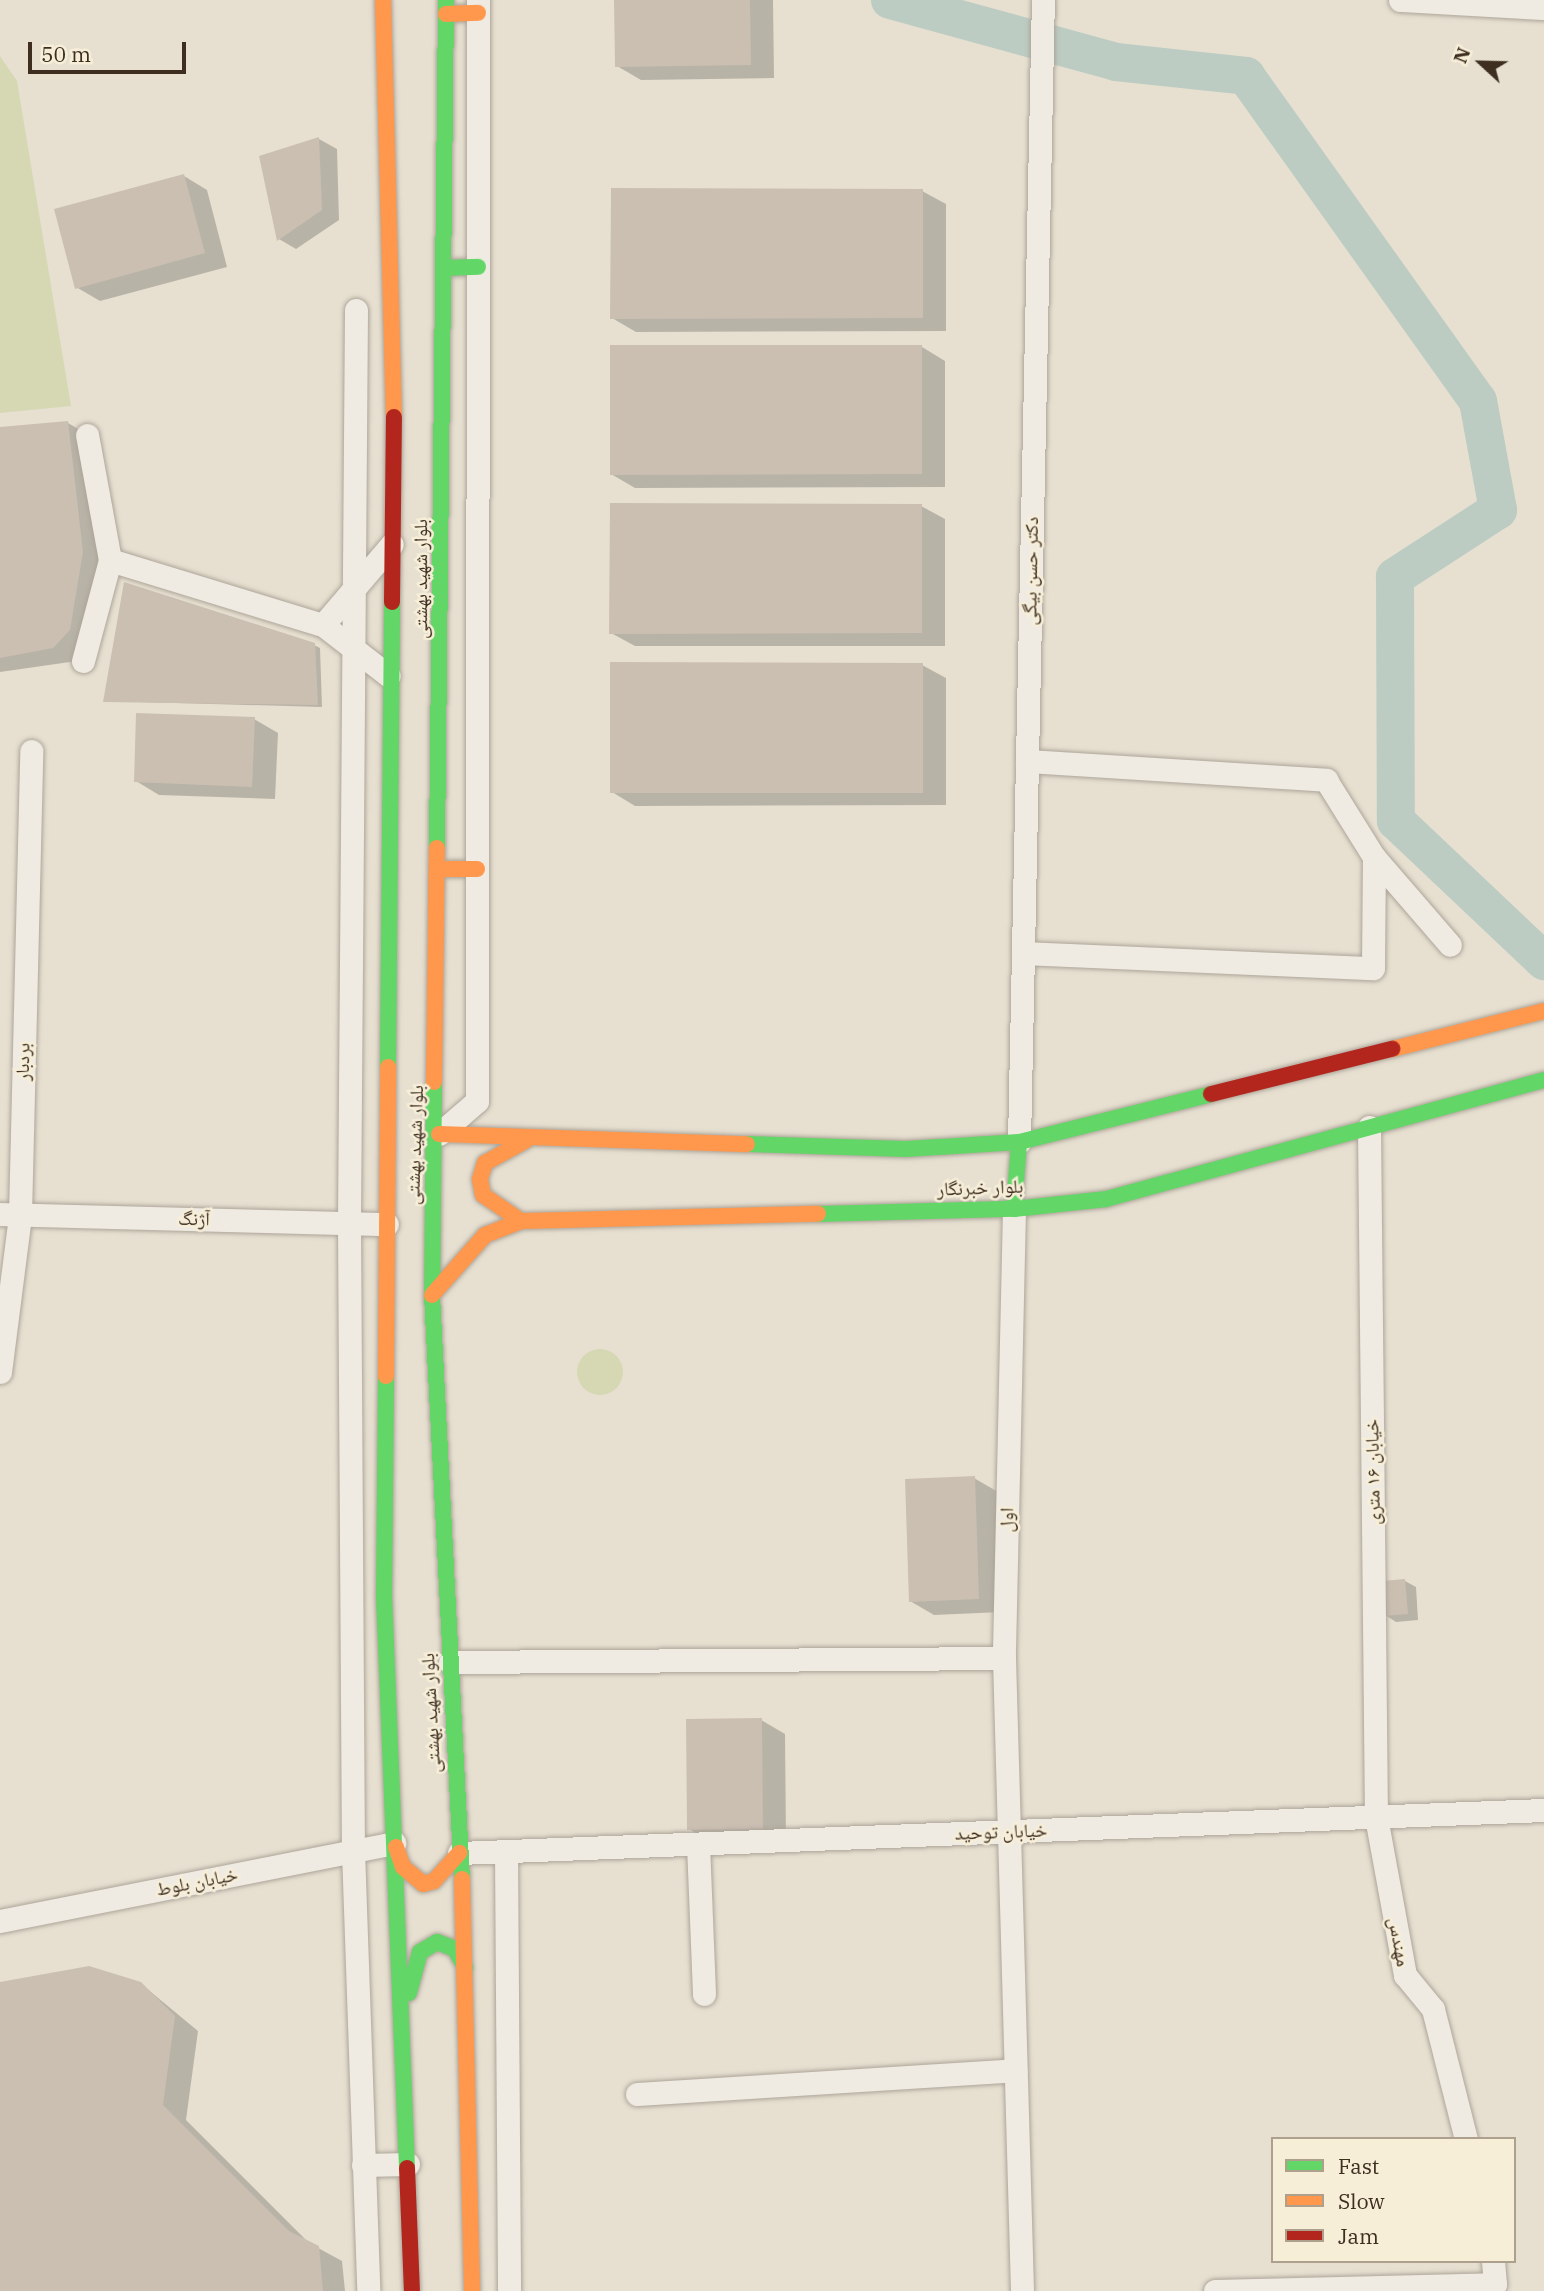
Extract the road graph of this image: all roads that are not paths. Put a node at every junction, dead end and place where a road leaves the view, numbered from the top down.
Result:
1 (383, 0) edge
2 (1043, 0) edge
3 (1399, 0) edge
4 (478, 6) edge
5 (446, 7) edge
6 (1544, 8) edge
7 (478, 267) junction
8 (445, 268) junction
9 (356, 310) dead end
10 (87, 435) dead end
11 (392, 544) junction
12 (110, 559) junction
13 (352, 591) junction
14 (323, 625) junction
15 (352, 648) junction
16 (83, 661) dead end
17 (389, 676) junction
18 (30, 751) dead end
19 (1027, 761) junction
20 (1374, 857) junction
21 (477, 869) junction
22 (440, 870) junction
23 (1450, 945) dead end
24 (1023, 953) junction
25 (1544, 1011) edge
26 (1544, 1080) edge
27 (1369, 1128) junction
28 (439, 1134) junction
29 (527, 1140) junction
30 (1019, 1142) junction
31 (1014, 1209) junction
32 (10, 1214) edge
33 (521, 1221) junction
34 (349, 1223) junction
35 (387, 1224) junction
36 (432, 1295) junction
37 (0, 1372) edge
38 (1004, 1658) junction
39 (450, 1662) junction
40 (1544, 1810) edge
41 (1376, 1817) junction
42 (1008, 1831) junction
43 (394, 1843) junction
44 (698, 1843) junction
45 (353, 1851) junction
46 (506, 1851) junction
47 (459, 1853) junction
48 (0, 1921) edge
49 (465, 1967) junction
50 (704, 1994) dead end
51 (404, 2020) junction
52 (1015, 2070) junction
53 (637, 2094) dead end
54 (1465, 2137) edge
55 (408, 2164) junction
56 (363, 2165) junction
57 (1493, 2263) edge
58 (368, 2291) edge
59 (412, 2291) edge
60 (472, 2291) edge
61 (509, 2291) edge
62 (1022, 2291) edge
63 (1215, 2291) edge

1 - 11 main road, بلوار شهید بهشتی
2 - 19 street, دکتر حسن بیگی
3 - 6 street
4 - 5 main road
4 - 7 street
5 - 8 main road, بلوار شهید بهشتی
7 - 8 main road
7 - 21 street
8 - 22 main road, بلوار شهید بهشتی
9 - 13 street
10 - 12 street
11 - 13 street
11 - 17 main road, بلوار شهید بهشتی
12 - 14 street
12 - 16 street
13 - 14 street
13 - 15 street
14 - 15 street
15 - 17 street
15 - 34 street
17 - 35 main road, بلوار شهید بهشتی
18 - 32 street, بردبار
19 - 20 street
19 - 24 street, دکتر حسن بیگی
20 - 23 street
20 - 24 street
21 - 22 main road
21 - 28 street
22 - 28 main road, بلوار شهید بهشتی
24 - 30 street, دکتر حسن بیگی
25 - 30 main road
26 - 27 main road, بلوار خبرنگار
27 - 31 main road, بلوار خبرنگار
27 - 41 street, خیابان ۱۶ متری
28 - 29 main road
28 - 36 main road, بلوار شهید بهشتی
29 - 30 main road
29 - 33 main road
30 - 31 main road
31 - 33 main road, بلوار خبرنگار
31 - 38 street, اول
32 - 34 street, آژنگ
32 - 37 street, بردبار
33 - 36 main road, بلوار خبرنگار
34 - 35 street, آژنگ
34 - 45 street
35 - 43 main road, بلوار شهید بهشتی
36 - 39 main road, بلوار شهید بهشتی
38 - 39 street
38 - 42 street, اول
39 - 47 main road, بلوار شهید بهشتی
40 - 41 street, خیابان توحید
41 - 42 street, خیابان توحید
41 - 54 street, مهندس
42 - 44 street, خیابان توحید
42 - 52 street, اول
43 - 45 street, خیابان بلوط
43 - 47 main road
43 - 51 main road, بلوار شهید بهشتی
44 - 46 street, خیابان توحید
44 - 50 street
45 - 48 street, خیابان بلوط
45 - 56 street
46 - 47 street, خیابان توحید
46 - 61 street
47 - 49 main road, بلوار شهید بهشتی
49 - 51 main road
49 - 60 main road, بلوار شهید بهشتی
51 - 55 main road, بلوار شهید بهشتی
52 - 53 street
52 - 62 street, اول
55 - 56 street
55 - 59 main road, بلوار شهید بهشتی
56 - 58 street
57 - 63 street

